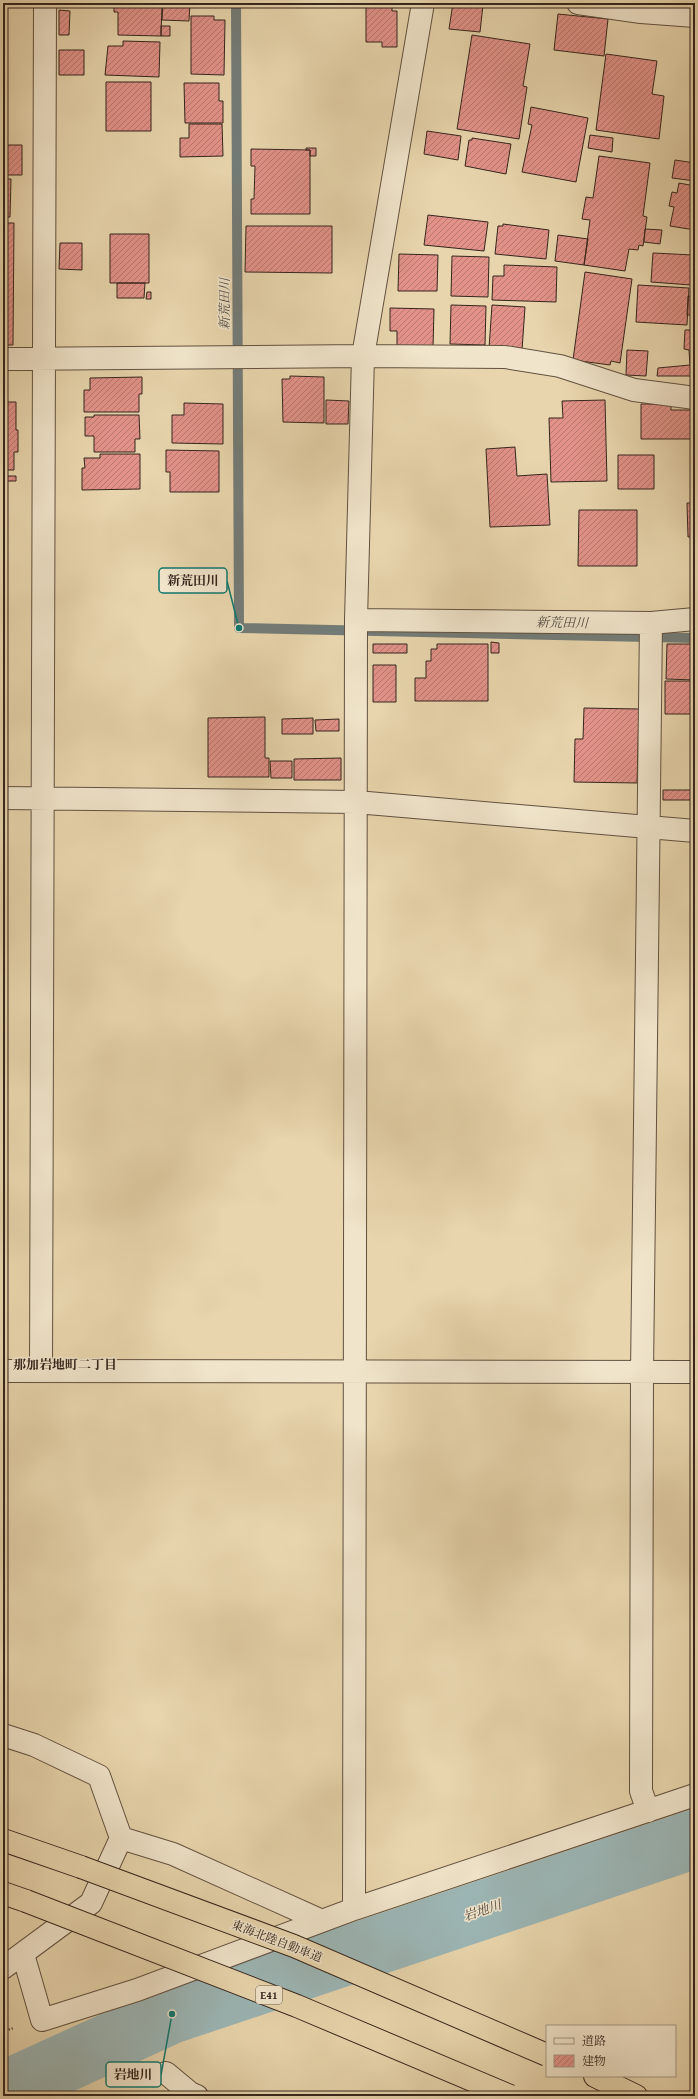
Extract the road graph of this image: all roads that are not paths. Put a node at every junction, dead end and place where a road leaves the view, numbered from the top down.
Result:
1 (45, 3) edge
2 (423, 3) edge
3 (578, 3) edge
4 (695, 16) edge
5 (363, 356) junction
6 (3, 359) edge
7 (44, 359) junction
8 (695, 398) edge
9 (695, 619) edge
10 (356, 622) junction
11 (651, 624) junction
12 (3, 798) edge
13 (43, 798) junction
14 (356, 802) junction
15 (648, 826) junction
16 (695, 830) edge
17 (3, 1371) edge
18 (41, 1371) junction
19 (355, 1371) junction
20 (695, 1372) edge
21 (642, 1373) junction
22 (3, 1735) edge
23 (695, 1794) edge
24 (648, 1811) junction
25 (121, 1838) junction
26 (3, 1840) edge
27 (3, 1894) edge
28 (354, 1909) junction
29 (322, 1921) junction
30 (23, 1954) junction
31 (3, 1968) edge
32 (546, 2055) edge
33 (166, 2072) dead end
34 (597, 2077) edge
35 (197, 2096) edge
36 (510, 2096) edge
37 (636, 2096) edge

1 - 7 street
2 - 5 street
3 - 4 street
5 - 7 street
5 - 8 street
5 - 10 street
6 - 7 street
7 - 13 street
9 - 11 street
10 - 11 street
10 - 14 street
11 - 15 street
12 - 13 street
13 - 14 street
13 - 18 street
14 - 15 street
14 - 19 street
15 - 16 street
15 - 21 street
17 - 18 street
18 - 19 street
19 - 21 street
19 - 28 street
20 - 21 street
21 - 24 street
22 - 25 street
23 - 24 street
24 - 28 street
25 - 29 street
25 - 30 street
26 - 32 highway, 東海北陸自動車道, bridge
27 - 36 highway, E41, bridge
28 - 29 street
29 - 30 street
30 - 31 street
33 - 35 street
34 - 37 highway

